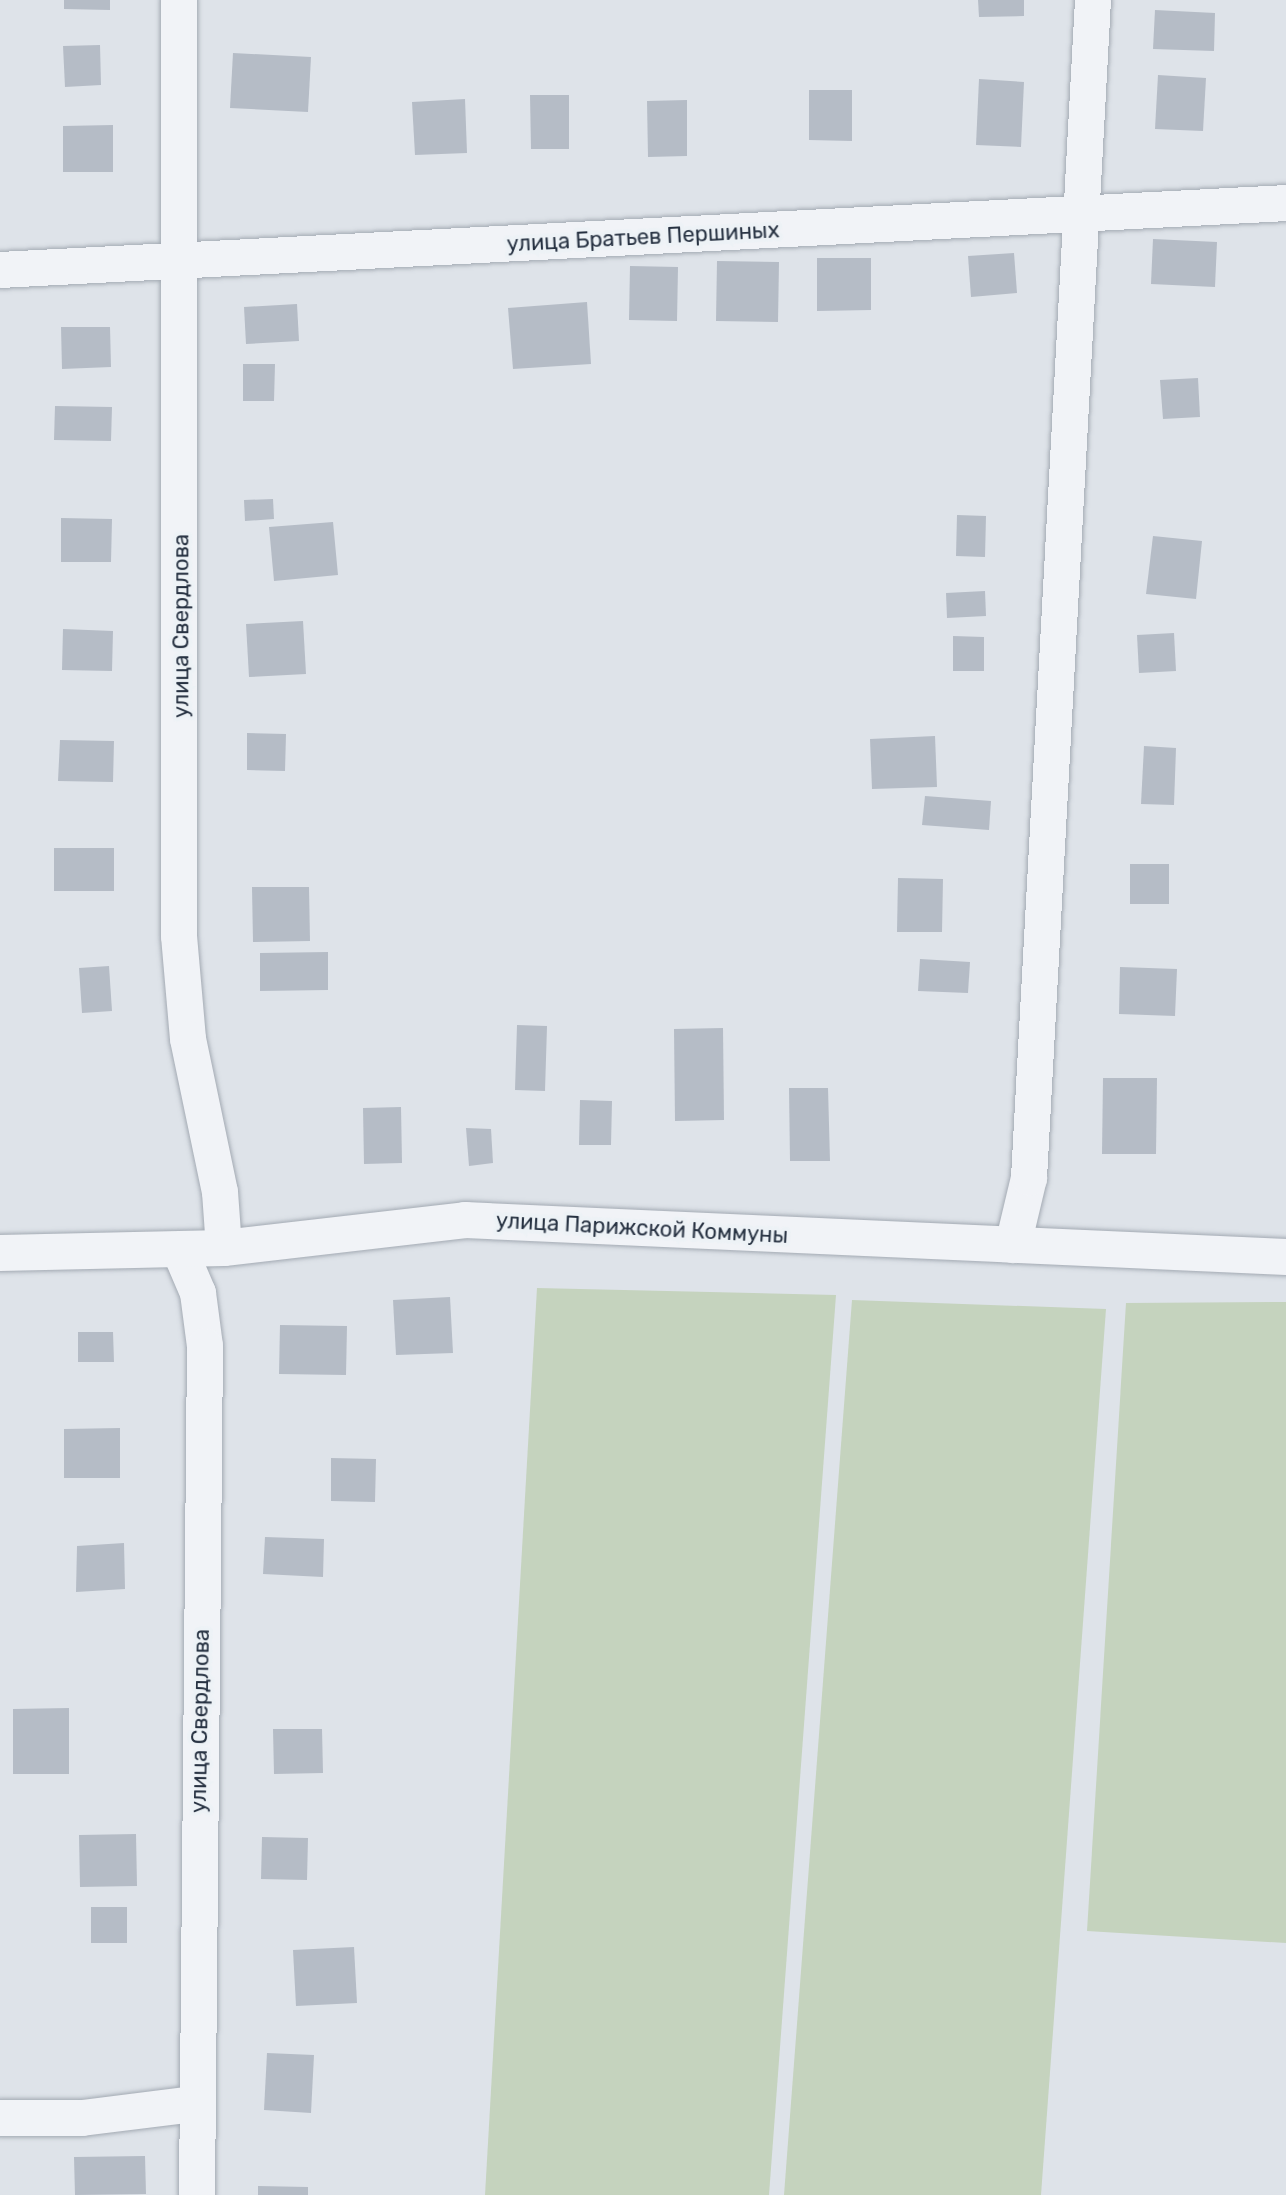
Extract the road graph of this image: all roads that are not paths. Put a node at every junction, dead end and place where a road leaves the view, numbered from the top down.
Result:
1 (179, 0) edge
2 (1093, 0) edge
3 (1286, 203) edge
4 (1085, 216) junction
5 (182, 258) junction
6 (0, 270) edge
7 (1013, 1245) junction
8 (224, 1248) junction
9 (180, 1251) junction
10 (0, 1253) edge
11 (1286, 1257) edge
12 (195, 2104) junction
13 (0, 2118) edge
14 (197, 2195) edge

1 - 5 street, улица Свердлова
2 - 4 street
3 - 4 street, улица Братьев Першиных
4 - 5 street, улица Братьев Першиных
4 - 7 street
5 - 6 street, улица Братьев Першиных
5 - 8 street, улица Свердлова
7 - 8 street, улица Парижской Коммуны
7 - 11 street, улица Парижской Коммуны
8 - 9 street, улица Парижской Коммуны
9 - 10 street, улица Парижской Коммуны
9 - 12 street, улица Свердлова
12 - 13 street
12 - 14 street, улица Свердлова

